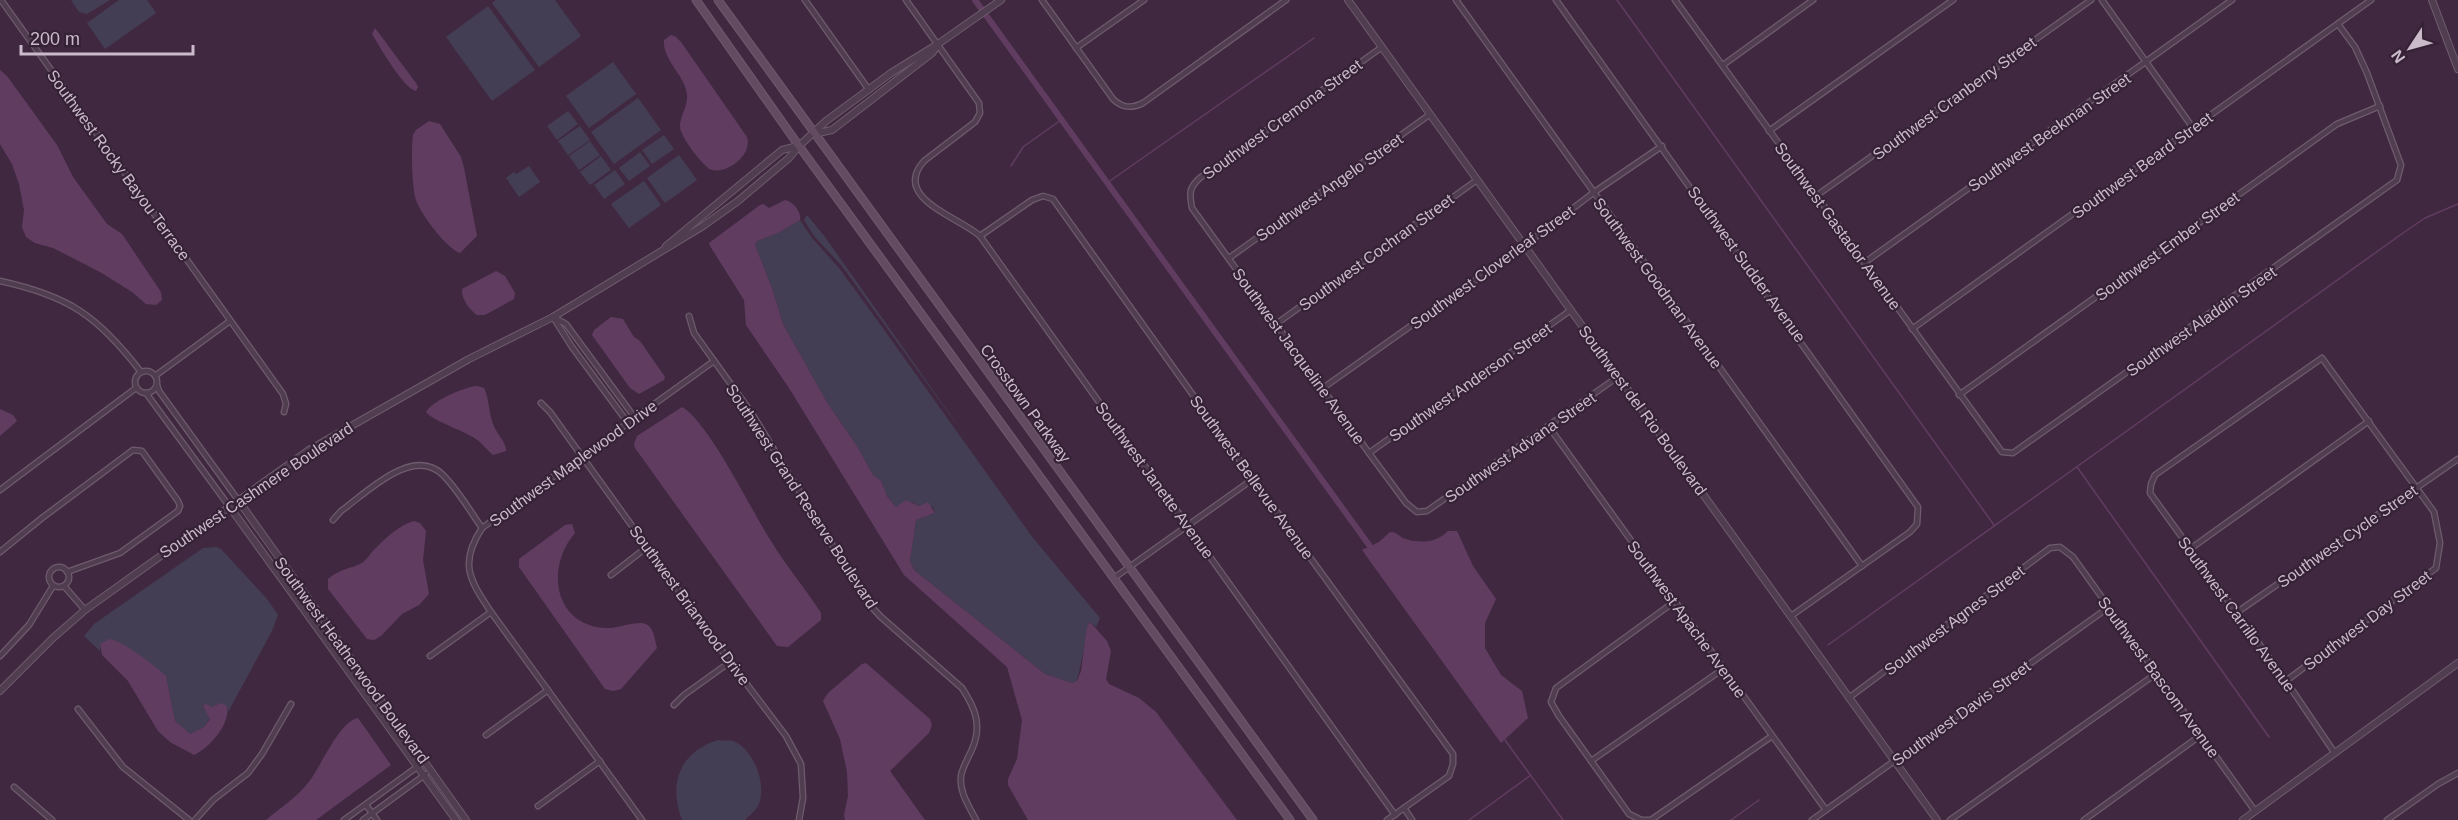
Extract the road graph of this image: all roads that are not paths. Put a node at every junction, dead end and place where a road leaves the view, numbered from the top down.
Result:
1 (1, 0) edge
2 (696, 0) edge
3 (718, 0) edge
4 (805, 0) edge
5 (906, 0) edge
6 (1001, 0) edge
7 (1042, 0) edge
8 (1144, 0) edge
9 (1286, 0) edge
10 (1348, 0) edge
11 (1456, 0) edge
12 (1556, 0) edge
13 (1675, 0) edge
14 (1813, 0) edge
15 (1953, 0) edge
16 (2091, 0) edge
17 (2102, 0) edge
18 (2232, 0) edge
19 (2371, 0) edge
20 (2432, 0) edge
21 (7, 9) junction
22 (0, 13) edge
23 (2338, 24) junction
24 (938, 44) junction
25 (1382, 47) junction
26 (1076, 48) junction
27 (2147, 63) junction
28 (1723, 65) junction
29 (2458, 69) edge
30 (869, 90) junction
31 (2380, 106) junction
32 (1430, 115) junction
33 (2193, 128) junction
34 (1769, 131) junction
35 (813, 134) junction
36 (799, 146) junction
37 (1662, 146) junction
38 (1477, 180) junction
39 (1593, 193) junction
40 (1189, 194) joint
41 (1816, 196) junction
42 (980, 236) junction
43 (1525, 245) junction
44 (661, 250) junction
45 (1229, 258) junction
46 (1864, 263) junction
47 (0, 281) edge
48 (1570, 310) junction
49 (688, 316) dead end
50 (553, 317) junction
51 (230, 321) junction
52 (1276, 324) junction
53 (1912, 329) junction
54 (714, 361) junction
55 (141, 372) junction
56 (155, 376) junction
57 (1620, 376) junction
58 (157, 385) junction
59 (136, 387) junction
60 (1323, 388) junction
61 (146, 393) junction
62 (1959, 395) junction
63 (541, 403) dead end
64 (284, 412) dead end
65 (635, 418) junction
66 (2369, 422) junction
67 (628, 423) junction
68 (1549, 427) junction
69 (187, 430) junction
70 (180, 437) junction
71 (2002, 452) joint
72 (1369, 453) junction
73 (583, 456) junction
74 (2458, 459) edge
75 (2155, 475) joint
76 (1253, 479) junction
77 (2417, 487) junction
78 (0, 490) edge
79 (238, 500) junction
80 (228, 506) junction
81 (1417, 512) joint
82 (333, 520) dead end
83 (1188, 525) junction
84 (482, 528) junction
85 (2060, 546) joint
86 (647, 547) junction
87 (2190, 549) junction
88 (0, 552) edge
89 (1862, 566) junction
90 (1129, 567) junction
91 (67, 572) junction
92 (611, 575) dead end
93 (1114, 578) junction
94 (53, 586) junction
95 (64, 586) junction
96 (1674, 602) junction
97 (2109, 607) junction
98 (85, 610) junction
99 (491, 612) junction
100 (2236, 613) junction
101 (1791, 616) junction
102 (0, 656) edge
103 (430, 656) dead end
104 (730, 662) junction
105 (2458, 663) edge
106 (1723, 669) junction
107 (2157, 673) junction
108 (2286, 681) junction
109 (548, 690) junction
110 (0, 692) edge
111 (1850, 697) junction
112 (291, 704) dead end
113 (674, 705) dead end
114 (78, 709) dead end
115 (486, 735) dead end
116 (2201, 735) junction
117 (1772, 736) junction
118 (2334, 752) junction
119 (600, 761) junction
120 (1591, 761) junction
121 (1895, 761) junction
122 (424, 762) junction
123 (418, 766) junction
124 (428, 773) junction
125 (2458, 773) edge
126 (14, 787) dead end
127 (366, 805) junction
128 (538, 806) dead end
129 (1404, 808) junction
130 (1826, 810) junction
131 (2255, 811) junction
132 (372, 813) junction
133 (1395, 814) junction
134 (52, 820) edge
135 (189, 820) edge
136 (195, 820) edge
137 (344, 820) edge
138 (363, 820) edge
139 (377, 820) edge
140 (456, 820) edge
141 (466, 820) edge
142 (642, 820) edge
143 (799, 820) edge
144 (976, 820) edge
145 (1290, 820) edge
146 (1313, 820) edge
147 (1387, 820) edge
148 (1412, 820) edge
149 (1641, 820) edge
150 (1812, 820) edge
151 (1937, 820) edge
152 (1950, 820) edge
153 (2085, 820) edge
154 (2243, 820) edge
155 (2387, 820) edge

1 - 21 street, Southwest Rocky Bayou Terrace
2 - 36 main road, Crosstown Parkway
3 - 35 main road, Crosstown Parkway
4 - 30 street
5 - 24 street
6 - 24 street, Southwest Cashmere Boulevard
7 - 26 street
8 - 26 street
9 - 26 street
10 - 25 street, Southwest del Rio Boulevard
11 - 39 street, Southwest Goodman Avenue
12 - 37 street, Southwest Sudder Avenue
13 - 28 street, Southwest Gastador Avenue
14 - 28 street
15 - 34 street
16 - 41 street, Southwest Cranberry Street
17 - 27 street
18 - 27 street, Southwest Beekman Street
19 - 23 street, Southwest Beard Street
20 - 29 street
21 - 22 street
21 - 51 street, Southwest Rocky Bayou Terrace
23 - 31 street
23 - 33 street, Southwest Beard Street
24 - 30 street, Southwest Cashmere Boulevard
24 - 35 street, Southwest Cashmere Boulevard
24 - 42 street, Southwest Janette Avenue
25 - 32 street, Southwest del Rio Boulevard
25 - 40 street, Southwest Cremona Street
27 - 33 street
27 - 46 street, Southwest Beekman Street
28 - 34 street, Southwest Gastador Avenue
30 - 35 street, Southwest Cashmere Boulevard
31 - 62 street, Southwest Ember Street
31 - 71 street, Southwest Aladdin Street
32 - 38 street, Southwest del Rio Boulevard
32 - 45 street, Southwest Angelo Street
33 - 53 street, Southwest Beard Street
34 - 41 street, Southwest Gastador Avenue
35 - 36 street, Southwest Cashmere Boulevard
35 - 90 main road, Crosstown Parkway
36 - 44 street, Southwest Cashmere Boulevard
36 - 44 street, Southwest Cashmere Boulevard
36 - 93 main road, Crosstown Parkway
37 - 39 street, Southwest Cloverleaf Street
37 - 89 street, Southwest Sudder Avenue
38 - 43 street, Southwest del Rio Boulevard
38 - 52 street, Southwest Cochran Street
39 - 43 street, Southwest Cloverleaf Street
39 - 89 street, Southwest Goodman Avenue
40 - 45 street, Southwest Jacqueline Avenue
41 - 46 street, Southwest Gastador Avenue
42 - 76 street, Southwest Bellevue Avenue
42 - 83 street, Southwest Janette Avenue
43 - 48 street, Southwest del Rio Boulevard
43 - 60 street, Southwest Cloverleaf Street
44 - 50 street, Southwest Cashmere Boulevard
45 - 52 street, Southwest Jacqueline Avenue
46 - 53 street, Southwest Gastador Avenue
47 - 55 street
48 - 57 street, Southwest del Rio Boulevard
48 - 72 street, Southwest Anderson Street
49 - 54 street, Southwest Grand Reserve Boulevard
50 - 65 street
50 - 67 street
50 - 79 street, Southwest Cashmere Boulevard
51 - 56 street
51 - 64 street, Southwest Rocky Bayou Terrace
52 - 60 street, Southwest Jacqueline Avenue
53 - 62 street, Southwest Gastador Avenue
54 - 65 street, Southwest Maplewood Drive
54 - 144 street, Southwest Grand Reserve Boulevard
55 - 56 street
55 - 59 street
56 - 58 street
57 - 68 street, Southwest Advana Street
57 - 101 street, Southwest del Rio Boulevard
58 - 61 street
58 - 69 street
59 - 61 street
59 - 78 street
60 - 72 street, Southwest Jacqueline Avenue
61 - 70 street
62 - 71 street, Southwest Gastador Avenue
63 - 73 street, Southwest Briarwood Drive
65 - 67 street, Southwest Maplewood Drive
66 - 75 street, Southwest Day Street
66 - 77 street, Southwest Day Street
66 - 87 street
67 - 73 street, Southwest Maplewood Drive
68 - 81 street, Southwest Advana Street
68 - 96 street, Southwest Apache Avenue
69 - 70 street
69 - 79 street
70 - 80 street
72 - 81 street, Southwest Jacqueline Avenue
73 - 84 street, Southwest Maplewood Drive
73 - 86 street, Southwest Briarwood Drive
74 - 77 street, Southwest Cycle Street
75 - 87 street, Southwest Carrillo Avenue
76 - 83 street
76 - 129 street, Southwest Bellevue Avenue
77 - 100 street, Southwest Cycle Street
77 - 108 street, Southwest Day Street
79 - 80 street, Southwest Cashmere Boulevard
79 - 122 street, Southwest Heatherwood Boulevard
80 - 98 street, Southwest Cashmere Boulevard
80 - 123 street, Southwest Heatherwood Boulevard
82 - 84 street
83 - 90 street
83 - 133 street, Southwest Janette Avenue
84 - 99 street, Southwest Maplewood Drive
85 - 97 street, Southwest Bascom Avenue
85 - 111 street, Southwest Agnes Street
86 - 92 street
86 - 104 street, Southwest Briarwood Drive
87 - 100 street, Southwest Carrillo Avenue
88 - 91 street
89 - 101 street
90 - 93 street
90 - 146 main road, Crosstown Parkway
91 - 94 street
91 - 95 street
93 - 145 main road, Crosstown Parkway
94 - 95 street
94 - 102 street
95 - 98 street
96 - 106 street, Southwest Apache Avenue
96 - 120 street
97 - 107 street, Southwest Bascom Avenue
97 - 121 street, Southwest Davis Street
98 - 110 street, Southwest Cashmere Boulevard
99 - 103 street
99 - 109 street, Southwest Maplewood Drive
100 - 108 street, Southwest Carrillo Avenue
101 - 111 street, Southwest del Rio Boulevard
104 - 113 street
104 - 143 street, Southwest Briarwood Drive
105 - 118 street
106 - 117 street, Southwest Apache Avenue
106 - 120 street
107 - 116 street, Southwest Bascom Avenue
107 - 152 street
108 - 118 street, Southwest Carrillo Avenue
109 - 115 street
109 - 119 street, Southwest Maplewood Drive
111 - 121 street, Southwest del Rio Boulevard
112 - 136 street
114 - 135 street
116 - 131 street, Southwest Bascom Avenue
116 - 153 street
117 - 130 street, Southwest Apache Avenue
117 - 149 street
118 - 131 street
119 - 128 street
119 - 142 street, Southwest Maplewood Drive
120 - 149 street
121 - 130 street, Southwest Davis Street
121 - 151 street, Southwest del Rio Boulevard
122 - 123 street
122 - 124 street, Southwest Heatherwood Boulevard
123 - 124 street, Southwest Heatherwood Boulevard
123 - 127 street
124 - 132 street
124 - 140 street, Southwest Heatherwood Boulevard
124 - 141 street, Southwest Heatherwood Boulevard
125 - 155 street
126 - 134 street
127 - 132 street
127 - 137 street
129 - 133 street
129 - 148 street
130 - 150 street, Southwest Davis Street
131 - 154 street
132 - 138 street
132 - 139 street
133 - 147 street

